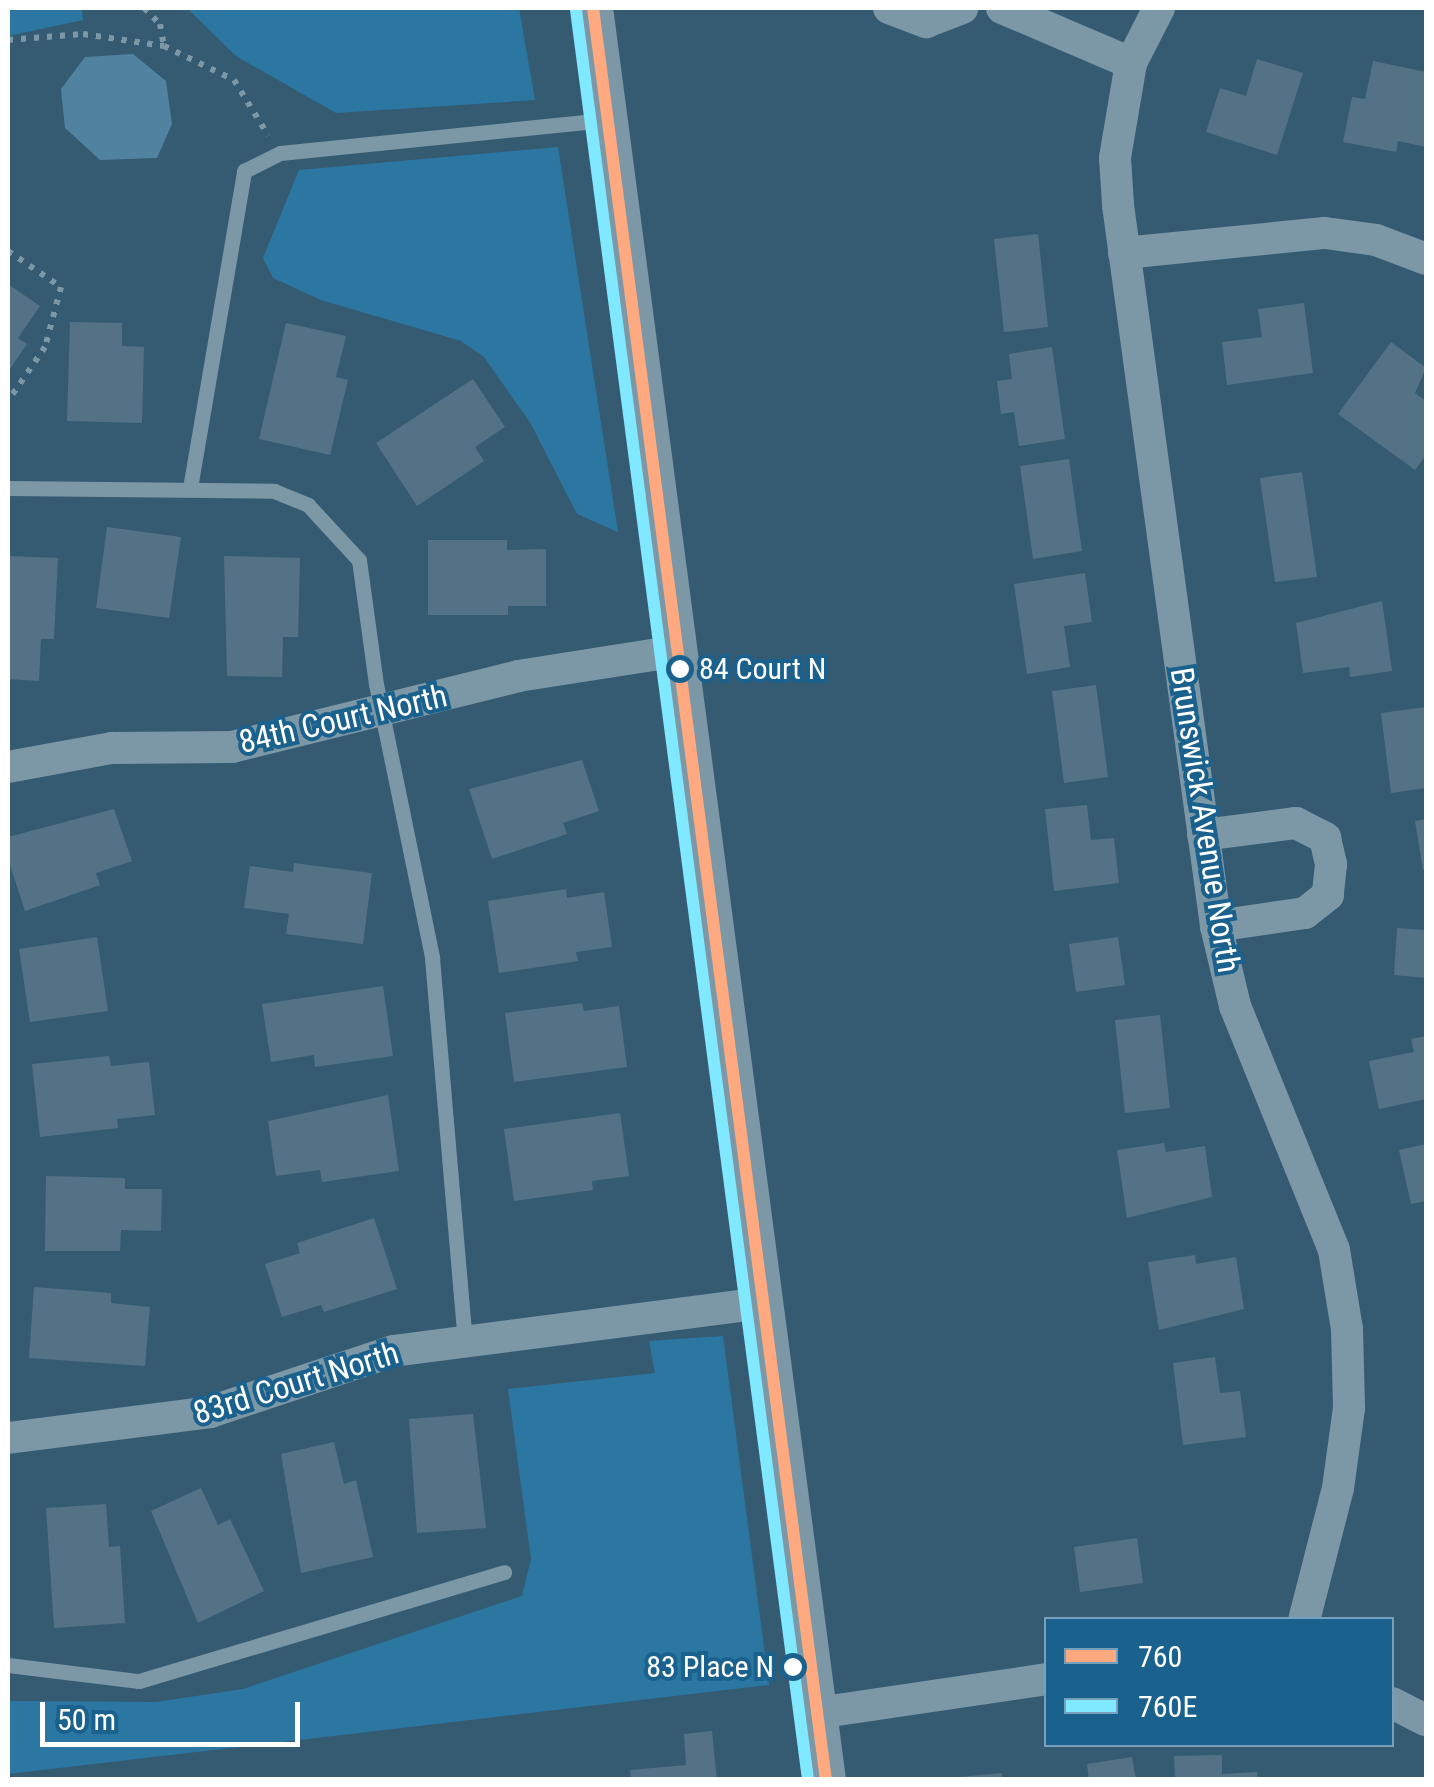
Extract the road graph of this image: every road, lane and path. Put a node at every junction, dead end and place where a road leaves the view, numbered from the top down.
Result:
1 (144, 8) edge
2 (593, 8) edge
3 (889, 8) edge
4 (962, 8) edge
5 (1002, 8) edge
6 (1159, 8) edge
7 (8, 40) edge
8 (164, 46) junction
9 (1131, 63) junction
10 (607, 120) junction
11 (280, 154) junction
12 (8, 250) edge
13 (1124, 254) junction
14 (1426, 259) edge
15 (8, 400) edge
16 (8, 488) edge
17 (190, 488) junction
18 (677, 651) junction
19 (382, 712) junction
20 (8, 767) edge
21 (1203, 835) junction
22 (1216, 926) junction
23 (763, 1303) junction
24 (465, 1340) junction
25 (8, 1438) edge
26 (504, 1572) dead end
27 (1305, 1617) edge
28 (8, 1665) edge
29 (1044, 1679) edge
30 (1394, 1704) edge
31 (817, 1712) junction
32 (1426, 1720) edge
33 (826, 1780) edge

1 - 8 path
2 - 10 street
3 - 4 street
5 - 9 street
6 - 9 street, Brunswick Avenue North
7 - 8 path
8 - 11 path
9 - 13 street, Brunswick Avenue North
10 - 11 lane
10 - 18 street
11 - 17 lane
12 - 15 path
13 - 14 street
13 - 21 street, Brunswick Avenue North
16 - 17 lane
17 - 19 lane
18 - 19 street, 84th Court North
18 - 23 street
19 - 20 street, 84th Court North
19 - 24 lane
21 - 22 street, Brunswick Avenue North
21 - 22 street
22 - 27 street, Brunswick Avenue North
23 - 24 street, 83rd Court North
23 - 31 street
24 - 25 street, 83rd Court North
26 - 28 lane
29 - 31 street
30 - 32 street
31 - 33 street

